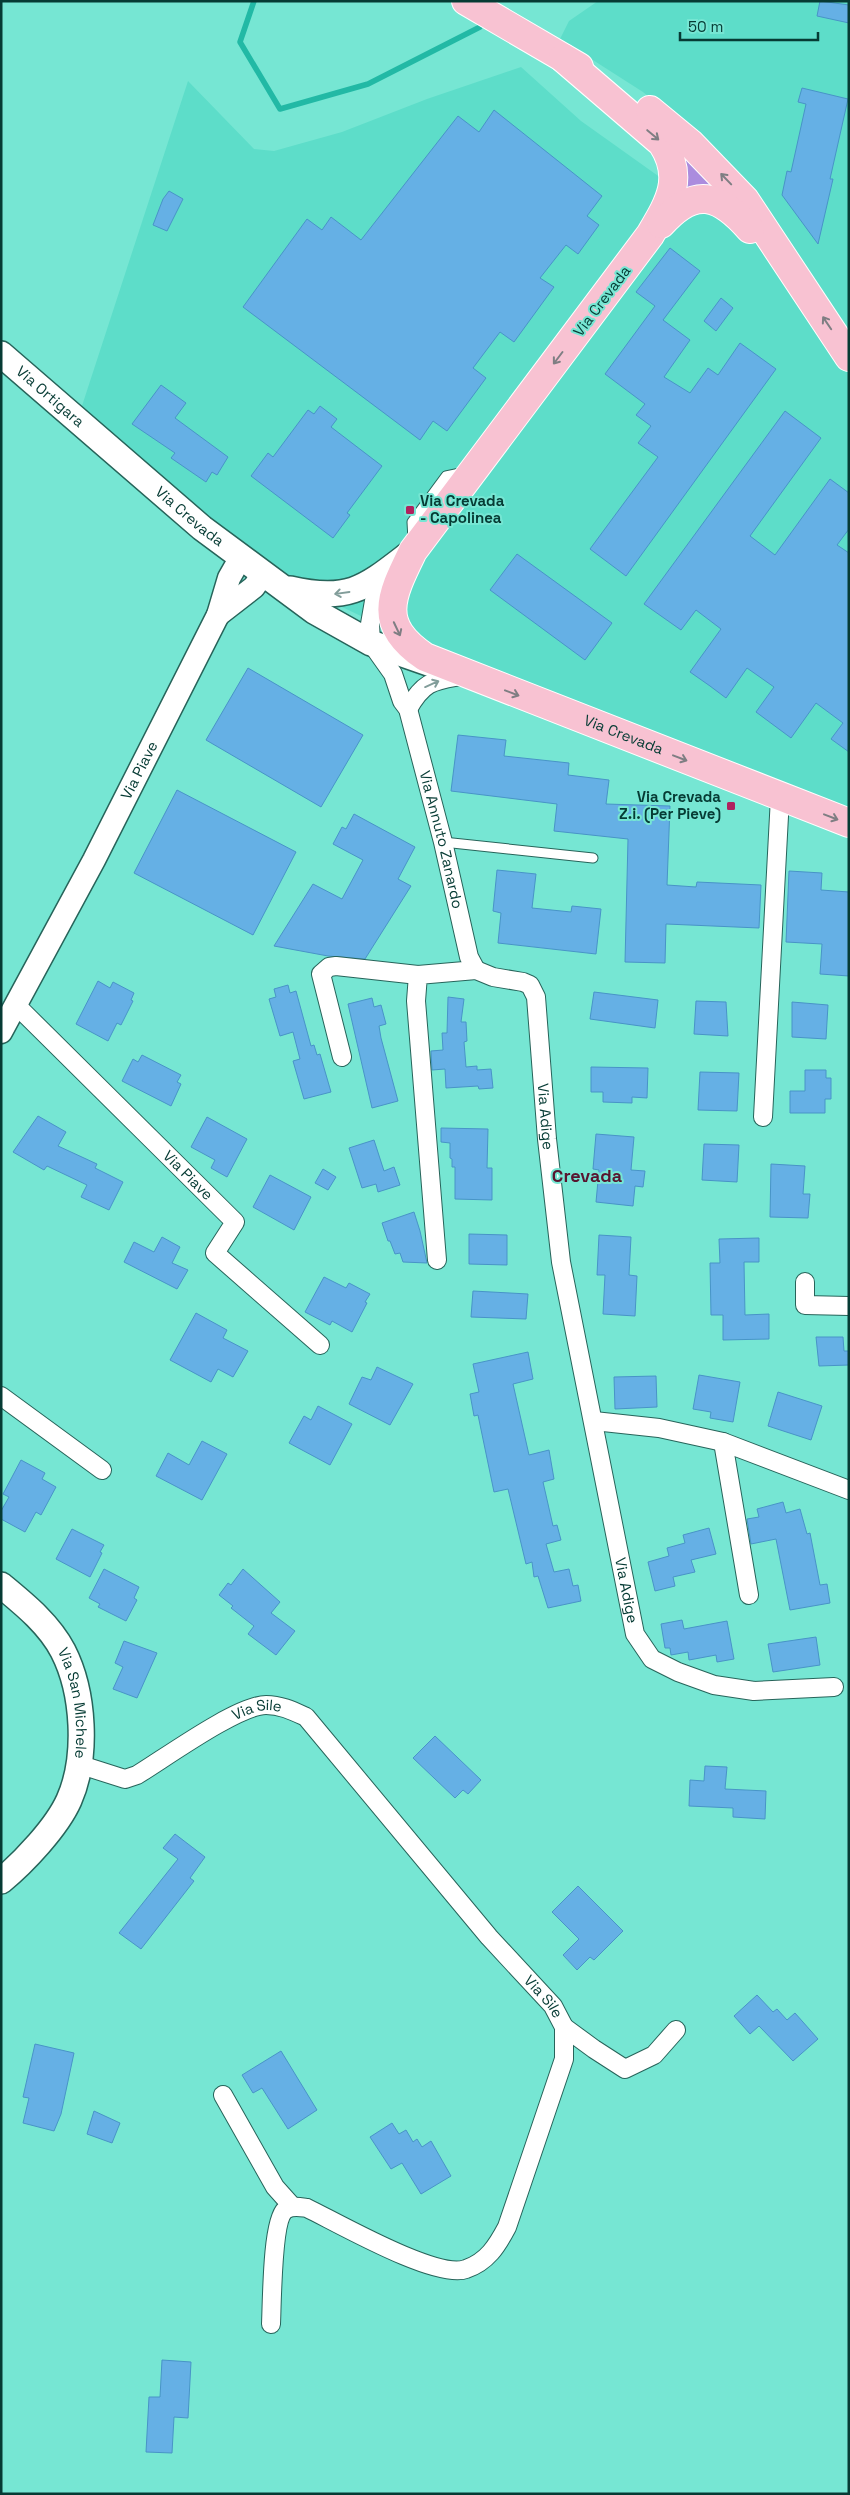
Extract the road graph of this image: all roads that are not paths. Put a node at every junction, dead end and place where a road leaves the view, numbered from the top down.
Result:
1 (466, 1) edge
2 (563, 58) junction
3 (650, 236) junction
4 (804, 290) junction
5 (1, 354) edge
6 (849, 356) edge
7 (99, 440) joint
8 (413, 551) junction
9 (241, 557) junction
10 (263, 574) junction
11 (285, 588) junction
12 (218, 615) junction
13 (371, 644) junction
14 (467, 675) junction
15 (408, 709) junction
16 (780, 797) junction
17 (849, 823) edge
18 (443, 842) junction
19 (593, 858) dead end
20 (476, 970) junction
21 (418, 975) junction
22 (16, 1005) junction
23 (1, 1032) edge
24 (342, 1057) dead end
25 (763, 1117) dead end
26 (437, 1260) dead end
27 (805, 1282) dead end
28 (849, 1306) edge
29 (320, 1345) dead end
30 (1, 1396) edge
31 (594, 1421) junction
32 (723, 1442) junction
33 (102, 1470) dead end
34 (849, 1490) edge
35 (1, 1584) edge
36 (749, 1595) dead end
37 (834, 1687) dead end
38 (78, 1764) junction
39 (1, 1881) edge
40 (564, 2027) junction
41 (676, 2030) dead end
42 (223, 2095) dead end
43 (292, 2206) junction
44 (271, 2324) dead end

1 - 2 main road, Via Crevada
2 -> 3 main road, Via Crevada
4 -> 2 main road, Via Crevada
3 - 4 main road
3 -> 8 main road, Via Crevada
6 -> 4 main road, Via Crevada
5 - 7 main road, Via Ortigara
7 - 9 main road, Via Crevada
8 -> 11 main road, Via Crevada
8 - 13 street, Via Crevada
8 -> 14 main road, Via Crevada
9 - 10 main road, Via Crevada
9 - 12 street, Via Piave
10 - 11 main road, Via Crevada
10 - 12 street, Via Piave
11 - 13 main road, Via Crevada
12 - 22 street, Via Piave
13 - 14 main road, Via Crevada
13 - 15 street, Via Annuto Zanardo
15 -> 14 street
14 -> 16 main road, Via Crevada
15 - 18 street, Via Annuto Zanardo
16 -> 17 main road, Via Crevada
16 - 25 street
18 - 19 lane
18 - 20 street, Via Annuto Zanardo
20 - 21 street, Via Adige
20 - 31 street, Via Adige
21 - 24 street, Via Adige
21 - 26 street
22 - 23 street, Via Piave
22 - 29 street, Via Piave
27 - 28 street
30 - 33 street
31 - 32 street
31 - 37 street, Via Adige
32 - 34 street
32 - 36 street
35 - 38 main road, Via San Michele
38 - 39 main road, Via San Michele
38 - 40 street, Via Sile
40 - 41 street
40 - 43 street, Via Sile
42 - 43 street
43 - 44 street

